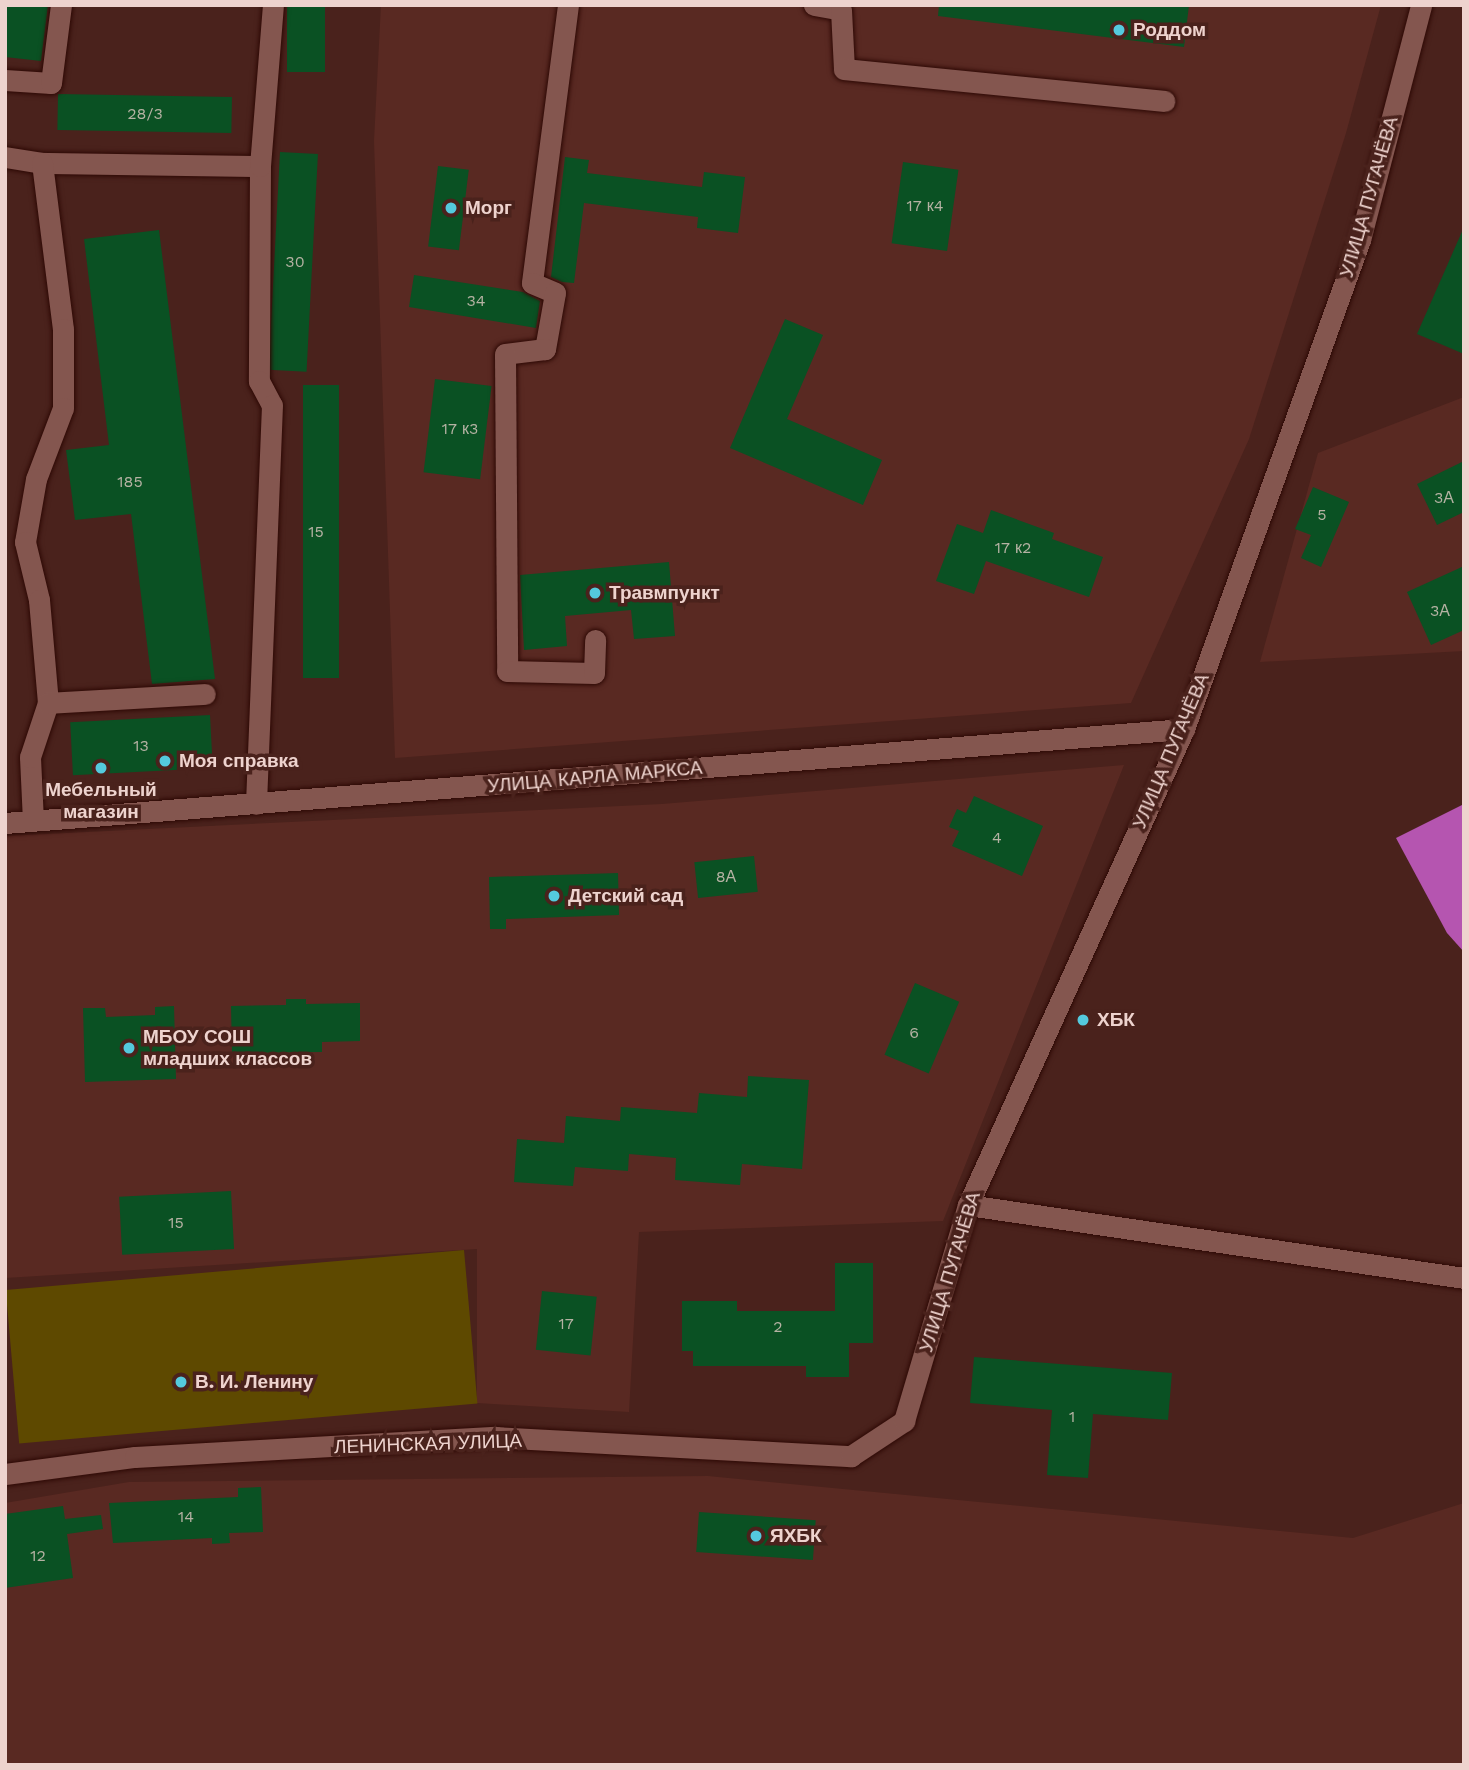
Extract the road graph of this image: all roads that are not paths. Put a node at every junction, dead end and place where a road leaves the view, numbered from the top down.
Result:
1 (61, 5) edge
2 (273, 5) edge
3 (568, 5) edge
4 (814, 5) edge
5 (1421, 5) edge
6 (5, 80) edge
7 (1164, 101) dead end
8 (5, 157) edge
9 (41, 163) junction
10 (260, 166) junction
11 (595, 640) dead end
12 (205, 694) dead end
13 (48, 703) junction
14 (1184, 729) junction
15 (256, 804) junction
16 (33, 821) junction
17 (5, 823) edge
18 (968, 1205) junction
19 (1464, 1278) edge
20 (851, 1456) joint
21 (5, 1474) edge

1 - 6 street
2 - 10 street
3 - 11 street
4 - 7 street
5 - 14 street, УЛИЦА ПУГАЧЁВА
8 - 9 street
9 - 10 street
9 - 13 street
10 - 15 street
12 - 13 street
13 - 16 street
14 - 15 street, УЛИЦА КАРЛА МАРКСА
14 - 18 street, УЛИЦА ПУГАЧЁВА
15 - 16 street, УЛИЦА КАРЛА МАРКСА
16 - 17 street, УЛИЦА КАРЛА МАРКСА
18 - 19 street
18 - 20 street, УЛИЦА ПУГАЧЁВА
20 - 21 street, ЛЕНИНСКАЯ УЛИЦА

